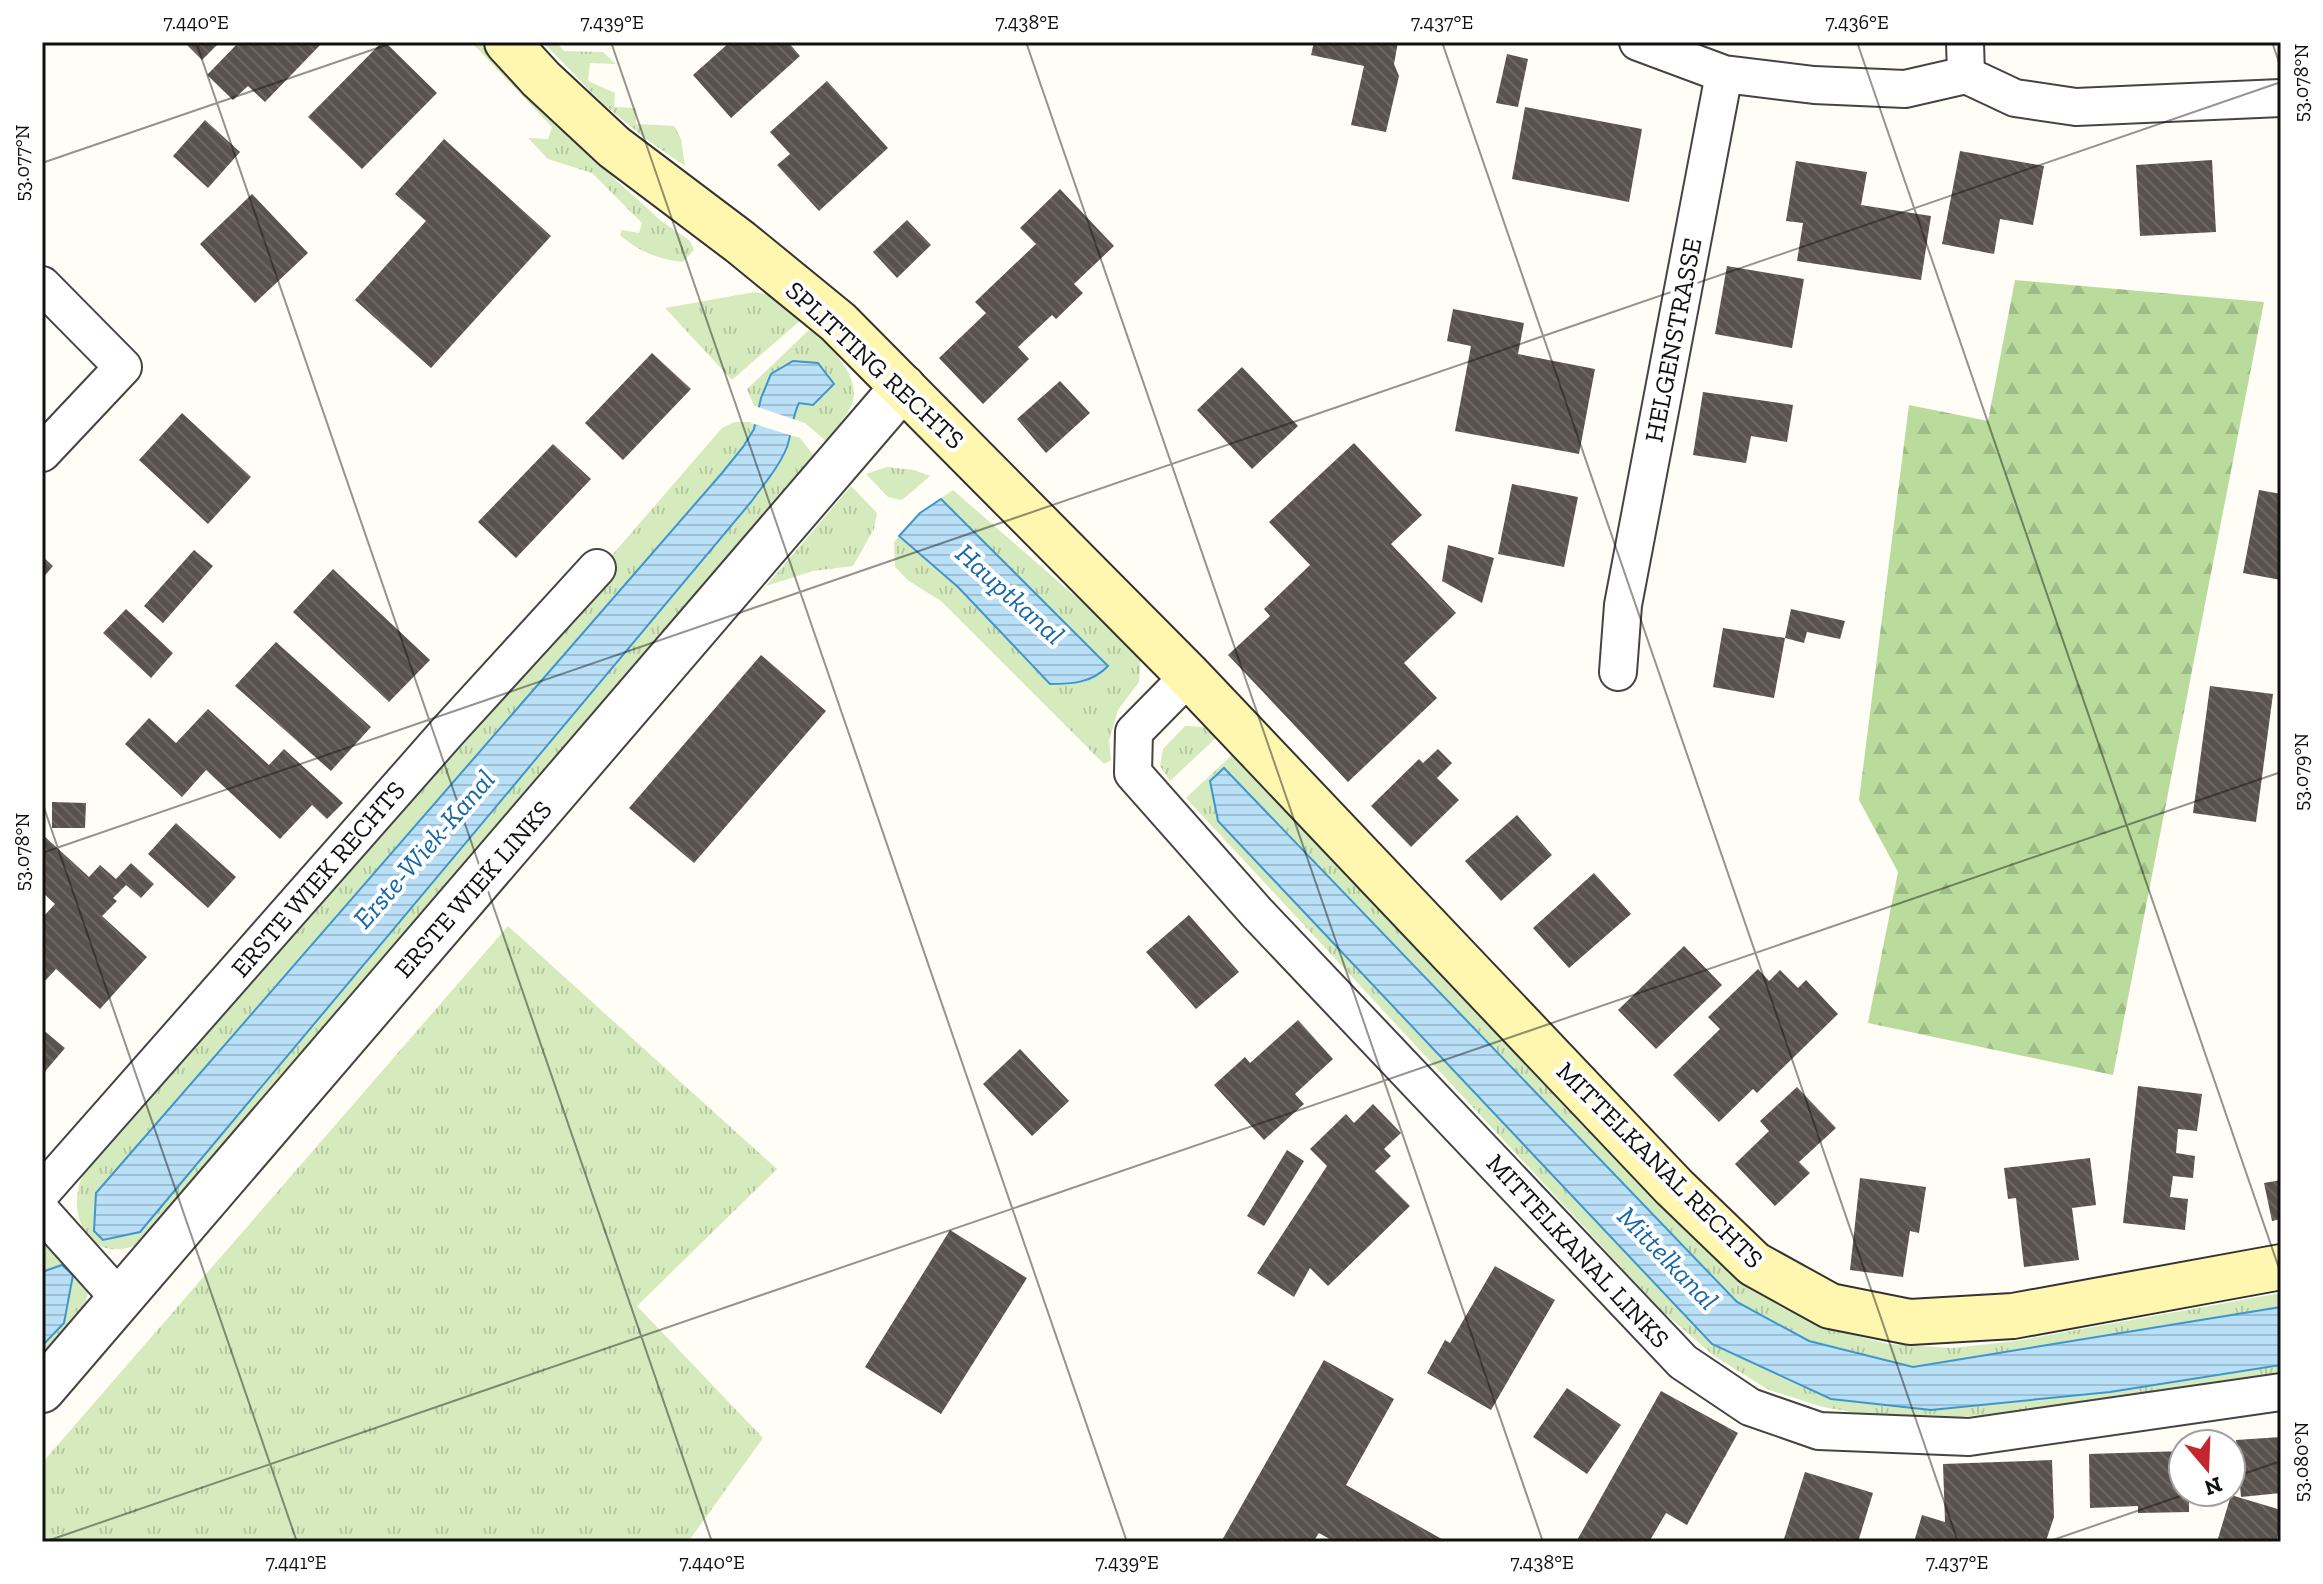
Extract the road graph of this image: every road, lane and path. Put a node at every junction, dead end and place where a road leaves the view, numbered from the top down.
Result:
1 (507, 42) edge
2 (1638, 42) edge
3 (1966, 59) edge
4 (1724, 74) junction
5 (2281, 98) edge
6 (42, 285) edge
7 (903, 387) junction
8 (42, 453) edge
9 (597, 568) dead end
10 (1618, 672) dead end
11 (1189, 676) junction
12 (42, 1192) edge
13 (42, 1212) edge
14 (2281, 1267) edge
15 (119, 1298) junction
16 (42, 1390) edge
17 (2281, 1392) edge

1 - 7 main road, SPLITTING RECHTS
2 - 4 street
3 - 4 street
3 - 5 street
4 - 10 street, HELGENSTRASSE
6 - 8 street
7 - 11 main road, SPLITTING RECHTS
7 - 15 street, ERSTE WIEK LINKS
9 - 12 street, ERSTE WIEK RECHTS
11 - 14 main road, MITTELKANAL RECHTS
11 - 17 street, MITTELKANAL LINKS
13 - 15 street
15 - 16 street, ERSTE WIEK LINKS

